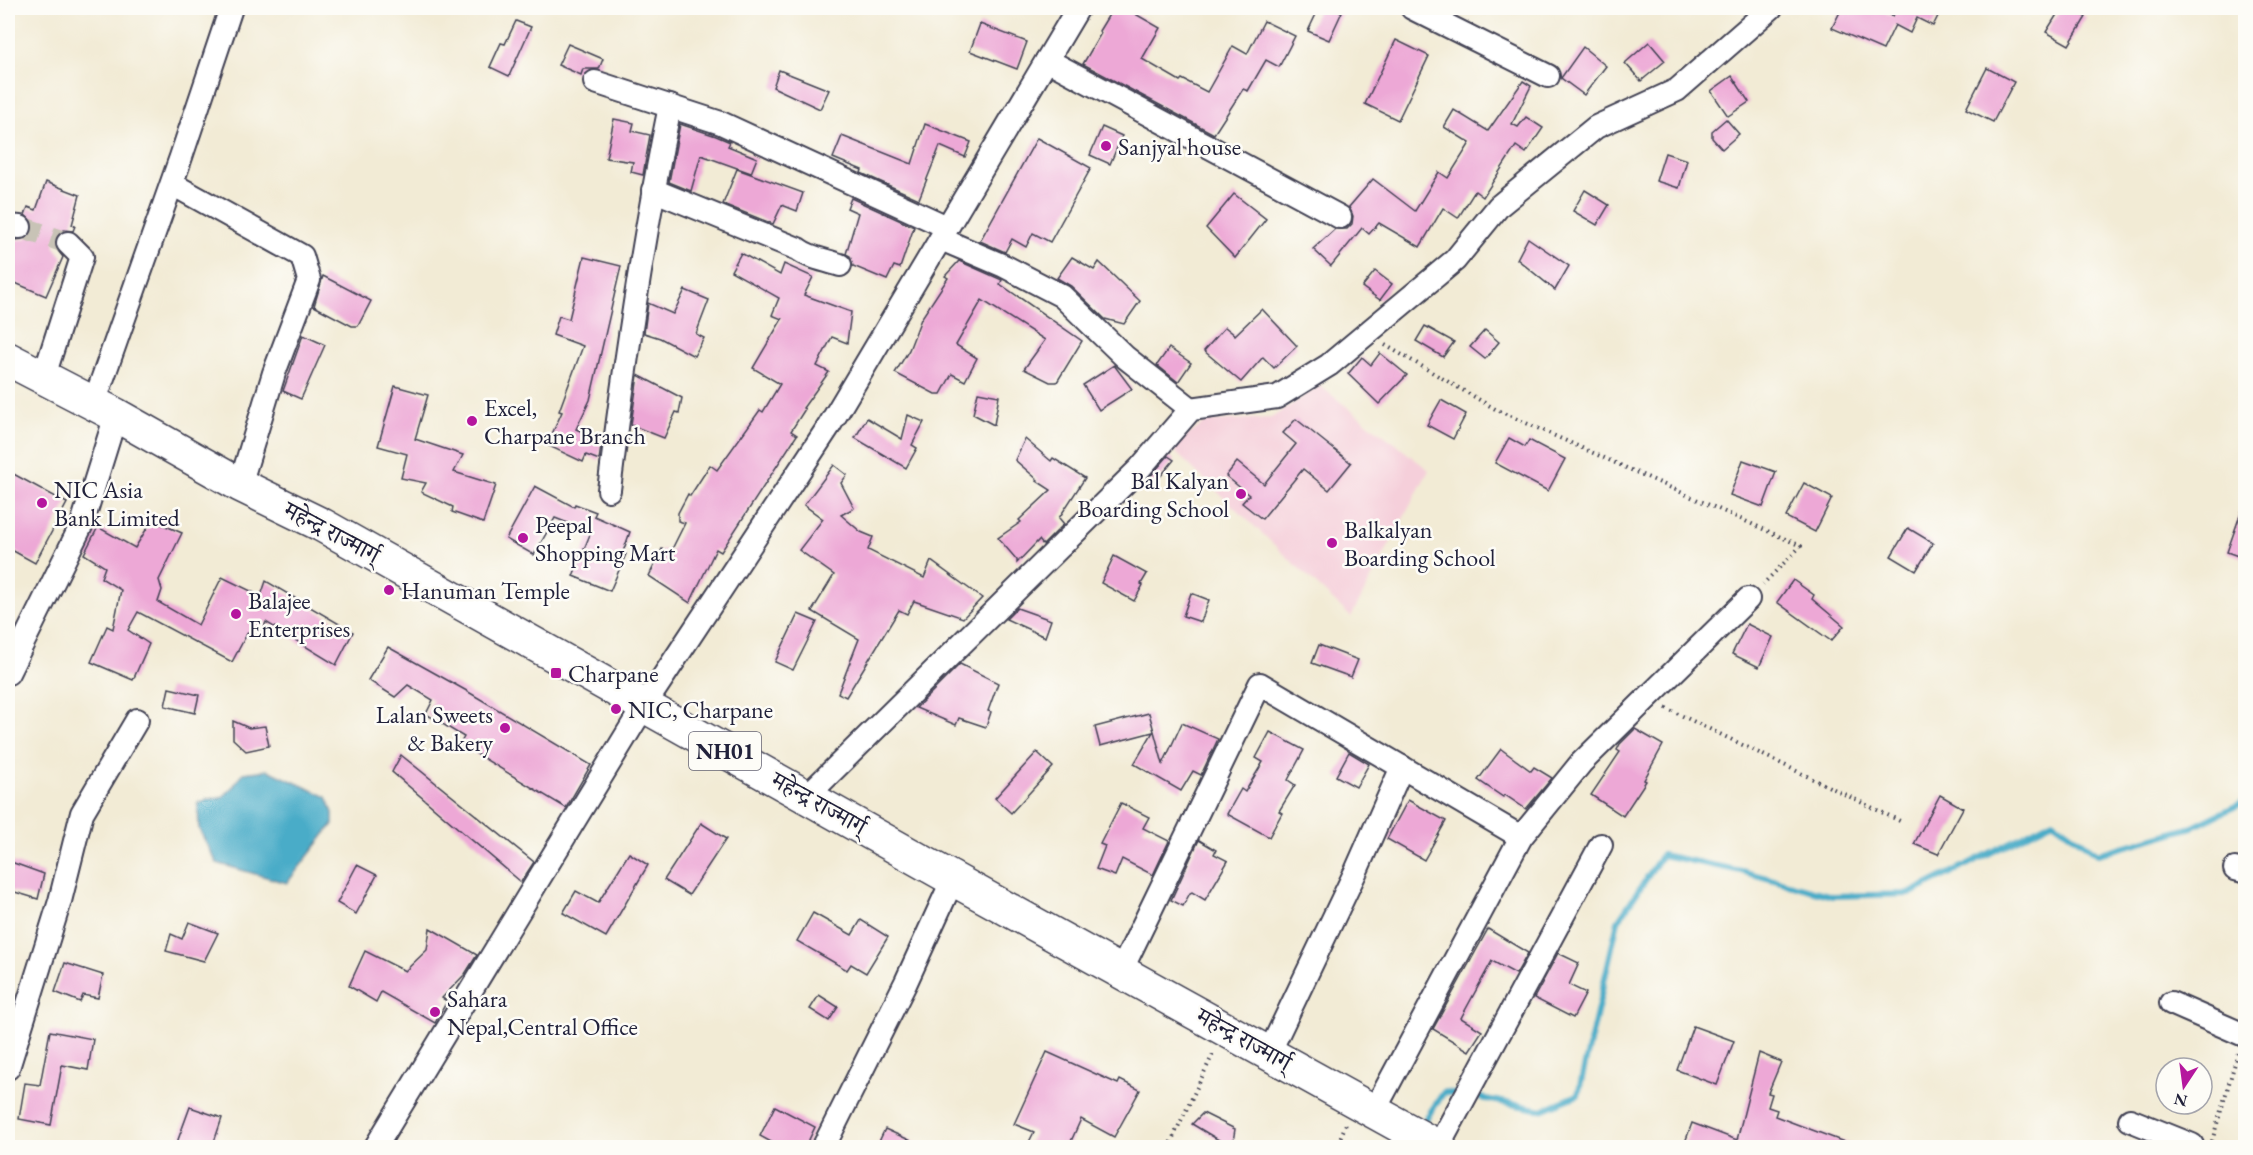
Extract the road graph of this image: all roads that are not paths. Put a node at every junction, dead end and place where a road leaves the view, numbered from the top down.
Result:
1 (231, 8) edge
2 (1078, 8) edge
3 (1412, 8) edge
4 (1771, 8) edge
5 (1047, 60) junction
6 (1548, 76) dead end
7 (594, 82) dead end
8 (670, 106) junction
9 (172, 184) junction
10 (653, 190) junction
11 (1340, 217) dead end
12 (944, 233) junction
13 (68, 243) dead end
14 (840, 265) dead end
15 (8, 359) edge
16 (44, 376) junction
17 (105, 409) junction
18 (1191, 409) junction
19 (240, 485) junction
20 (609, 490) dead end
21 (1748, 599) road end
22 (8, 673) edge
23 (644, 706) junction
24 (137, 720) dead end
25 (1402, 767) junction
26 (807, 796) junction
27 (1521, 837) junction
28 (1601, 846) dead end
29 (953, 879) junction
30 (1121, 971) junction
31 (2171, 1003) dead end
32 (2244, 1035) road end
33 (1269, 1053) junction
34 (8, 1068) edge
35 (1374, 1111) junction
36 (2130, 1120) dead end
37 (2201, 1146) edge
38 (1439, 1147) edge
39 (375, 1148) edge
40 (823, 1148) edge

1 - 9 street
2 - 5 street
3 - 6 street
4 - 18 street
5 - 11 street
5 - 12 street
7 - 8 street
8 - 10 street
8 - 12 street
9 - 17 street
9 - 19 street
10 - 14 street
10 - 20 street
12 - 18 street
12 - 23 street
13 - 16 street
15 - 16 highway, महेन्द्र राज्मार्ग् / NH01
16 - 17 highway, महेन्द्र राज्मार्ग् / NH01
17 - 19 highway, महेन्द्र राज्मार्ग् / NH01
17 - 22 street
18 - 26 street
19 - 23 highway, महेन्द्र राज्मार्ग् / NH01
21 - 27 street
23 - 26 highway, महेन्द्र राज्मार्ग् / NH01
23 - 39 street
24 - 34 street
25 - 27 street
25 - 30 street
25 - 33 street
26 - 29 highway, महेन्द्र राज्मार्ग् / NH01
27 - 35 street
28 - 38 street
29 - 30 highway, महेन्द्र राज्मार्ग् / NH01
29 - 40 street
30 - 33 highway, महेन्द्र राज्मार्ग् / NH01
31 - 32 street
33 - 35 highway, महेन्द्र राज्मार्ग् / NH01
35 - 38 highway, महेन्द्र राज्मार्ग् / NH01
36 - 37 street

